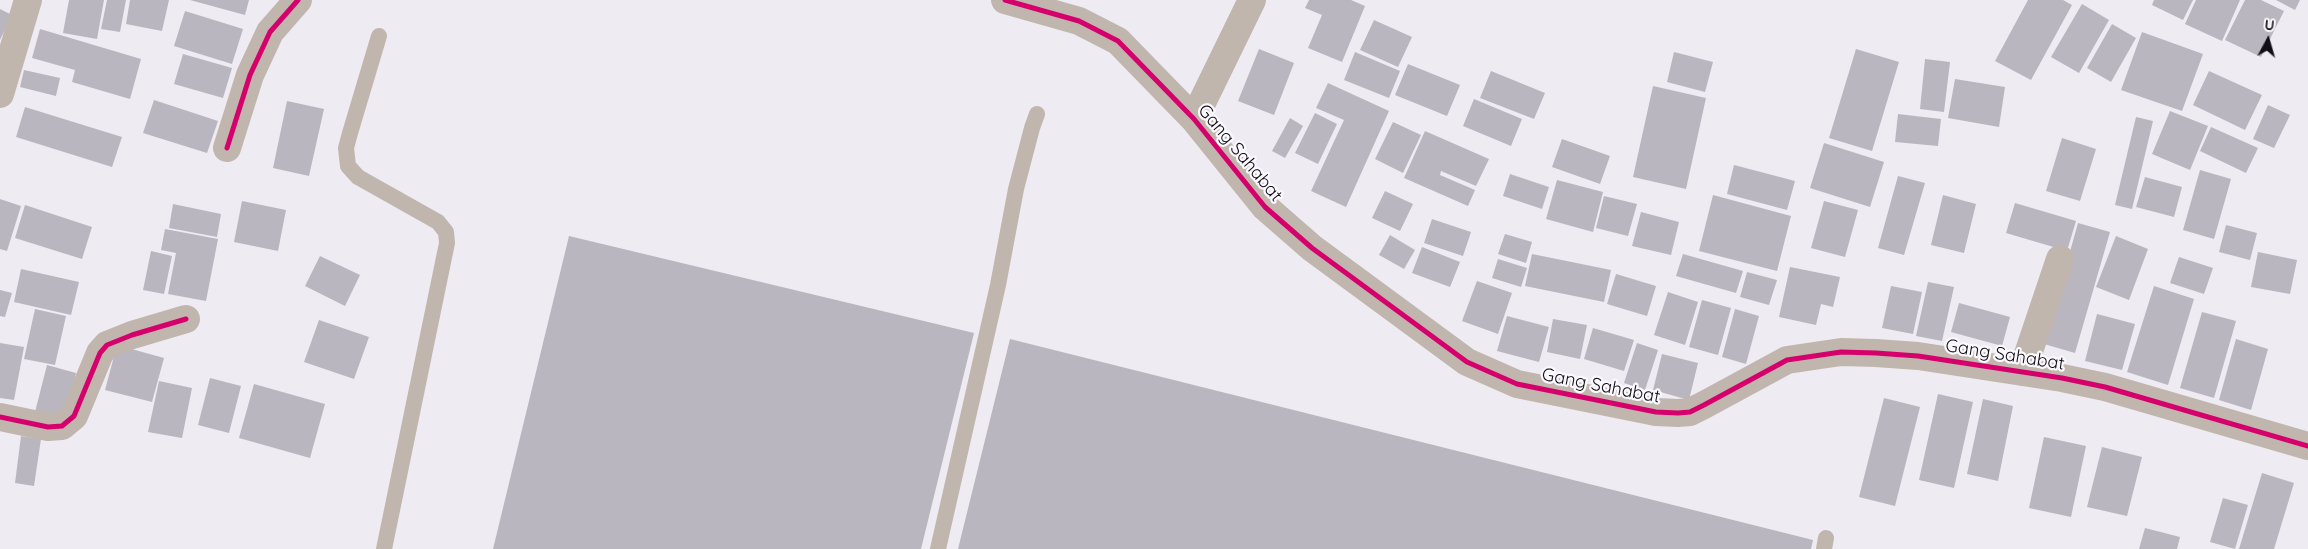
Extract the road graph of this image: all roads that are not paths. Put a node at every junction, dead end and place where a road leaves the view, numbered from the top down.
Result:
1 (28, 0) edge
2 (298, 0) edge
3 (1006, 0) edge
4 (1252, 0) edge
5 (379, 36) dead end
6 (0, 94) edge
7 (1037, 114) dead end
8 (1194, 119) junction
9 (227, 148) dead end
10 (2060, 259) dead end
11 (186, 319) dead end
12 (2022, 372) junction
13 (0, 417) edge
14 (2308, 446) edge
15 (384, 549) edge
16 (938, 549) edge

1 - 6 street
2 - 9 street
3 - 8 street, Gang Sahabat
4 - 8 street
5 - 15 lane
7 - 16 lane
8 - 12 street, Gang Sahabat
10 - 12 street
11 - 13 street
12 - 14 street, Gang Sahabat

